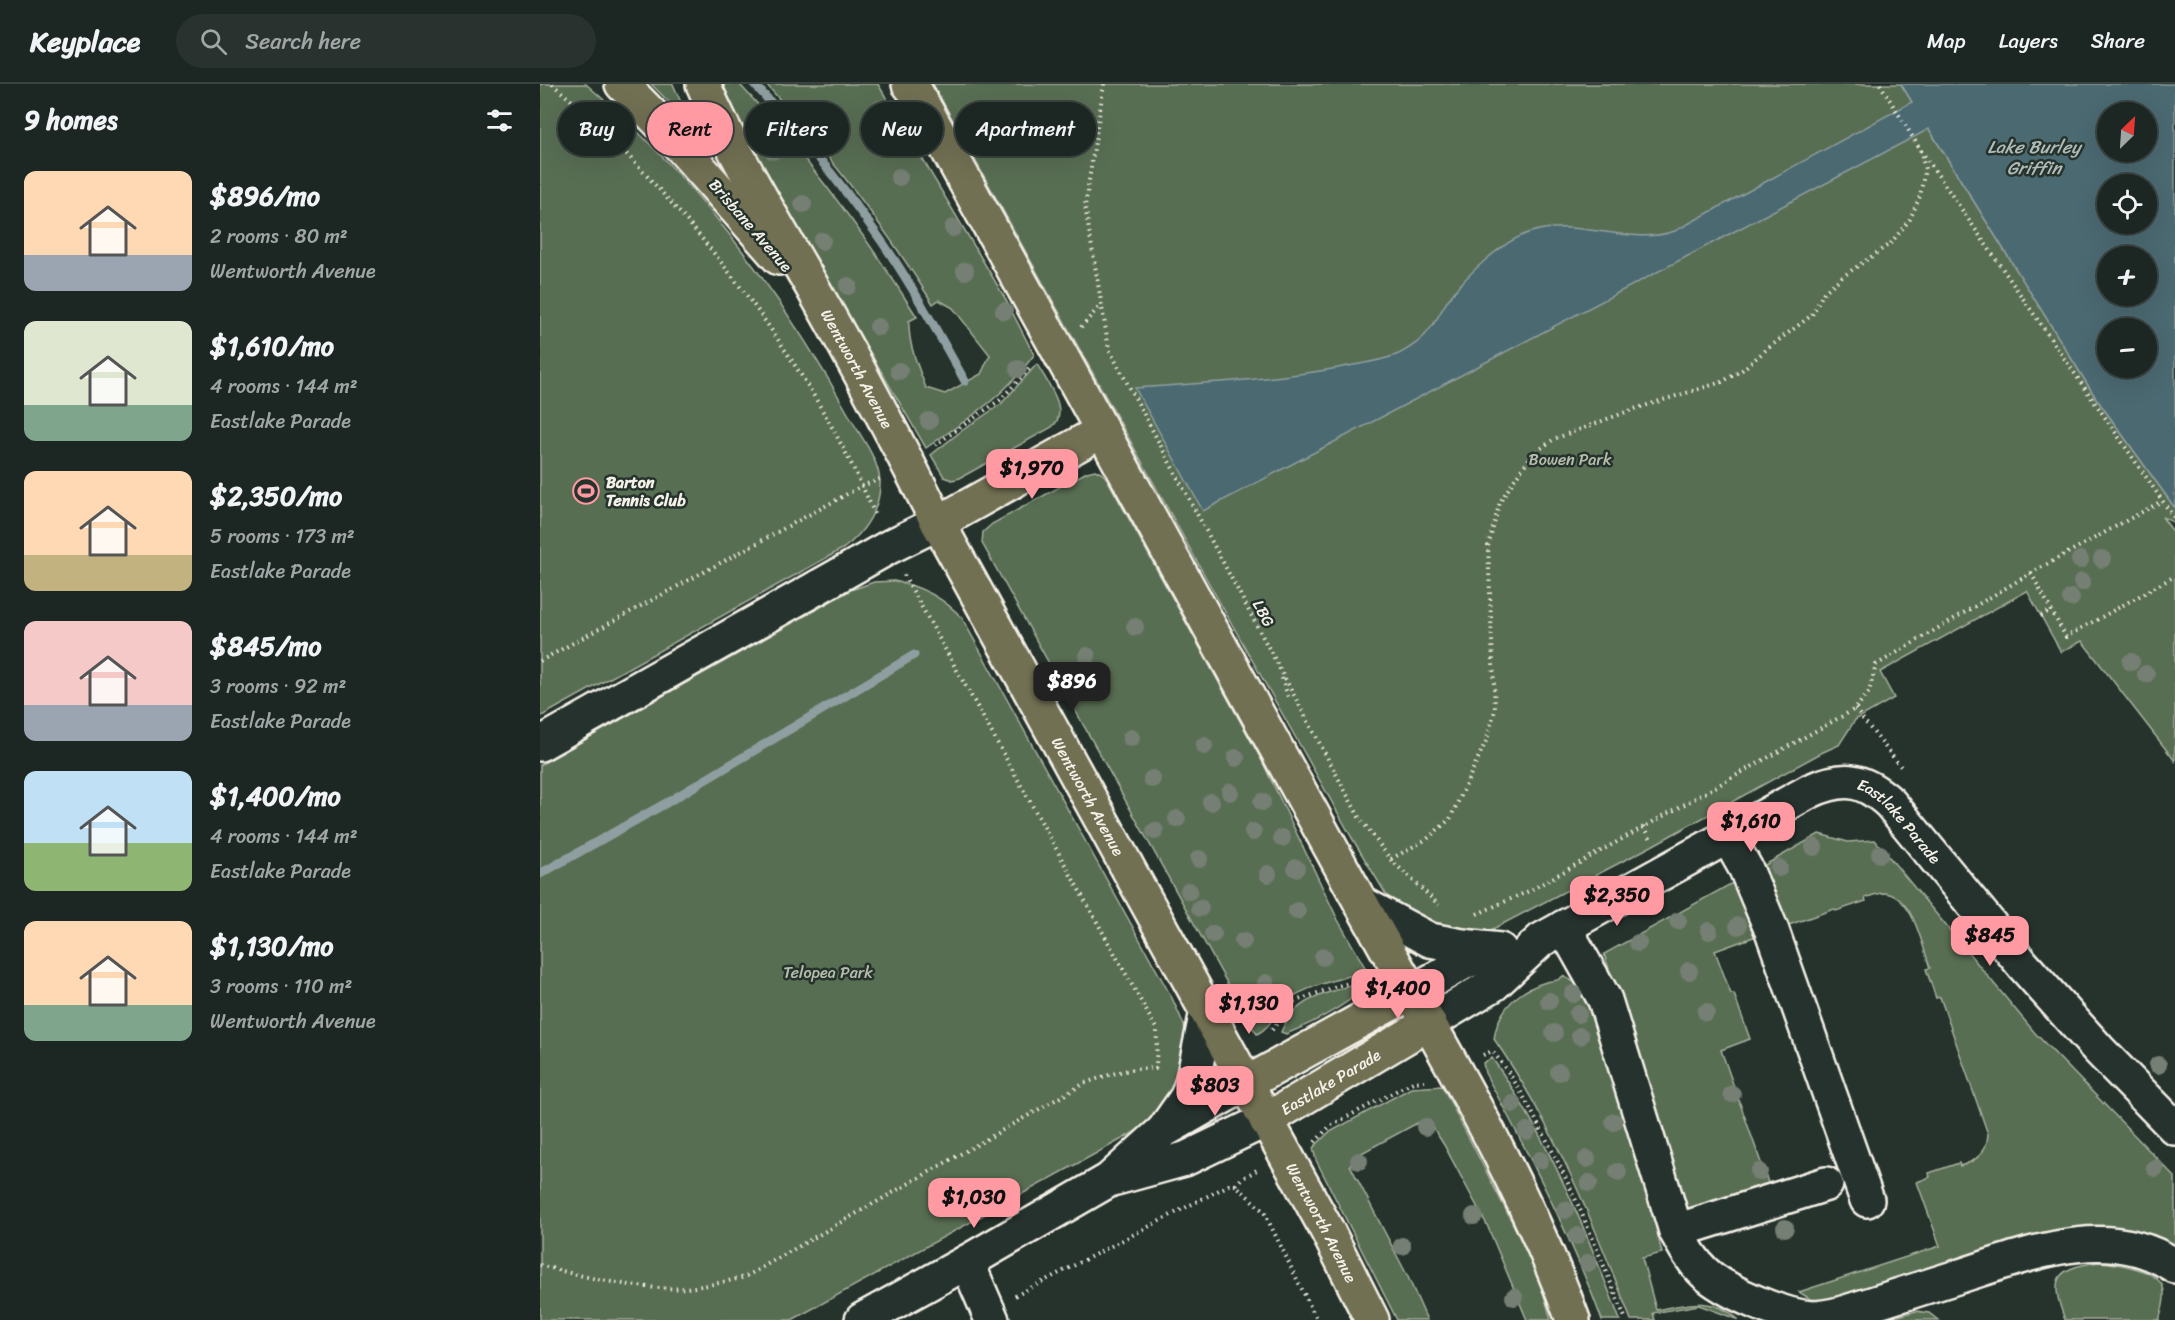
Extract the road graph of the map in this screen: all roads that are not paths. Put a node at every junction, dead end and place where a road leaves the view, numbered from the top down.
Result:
1 (622, 84) edge
2 (703, 84) edge
3 (912, 87) edge
4 (828, 316) junction
5 (1102, 431) junction
6 (938, 523) junction
7 (540, 744) edge
8 (1728, 837) junction
9 (1361, 903) junction
10 (1553, 933) junction
11 (1500, 950) junction
12 (1412, 992) junction
13 (1207, 1011) junction
14 (1429, 1023) junction
15 (1246, 1083) junction
16 (1266, 1120) junction
17 (2175, 1128) edge
18 (1163, 1131) junction
19 (1109, 1180) junction
20 (1826, 1184) dead end
21 (1867, 1200) dead end
22 (1676, 1231) junction
23 (968, 1262) junction
24 (2175, 1266) edge
25 (1762, 1311) edge
26 (990, 1315) edge
27 (862, 1320) edge
28 (1372, 1320) edge
29 (1573, 1320) edge

1 - 4 main road, Brisbane Avenue
2 - 4 main road, Wentworth Avenue
3 - 5 main road
4 - 6 main road, Wentworth Avenue
5 - 6 main road
5 - 9 main road
6 - 7 street
6 - 13 main road, Wentworth Avenue
8 - 10 street, Eastlake Parade
8 - 17 street, Eastlake Parade
8 - 21 street
9 - 11 street, Eastlake Parade
9 - 12 main road
10 - 11 street, Eastlake Parade
10 - 14 street, Eastlake Parade
10 - 22 street
11 - 12 street, Eastlake Parade
12 - 14 main road
12 - 15 main road, Eastlake Parade
13 - 15 main road, Wentworth Avenue
13 - 18 street
14 - 16 main road, Eastlake Parade
14 - 29 main road
15 - 16 main road, Wentworth Avenue
15 - 18 street
16 - 19 street
16 - 28 main road, Wentworth Avenue
18 - 19 street
19 - 23 street
20 - 22 street
22 - 25 street
23 - 26 street
23 - 27 street
24 - 25 street

